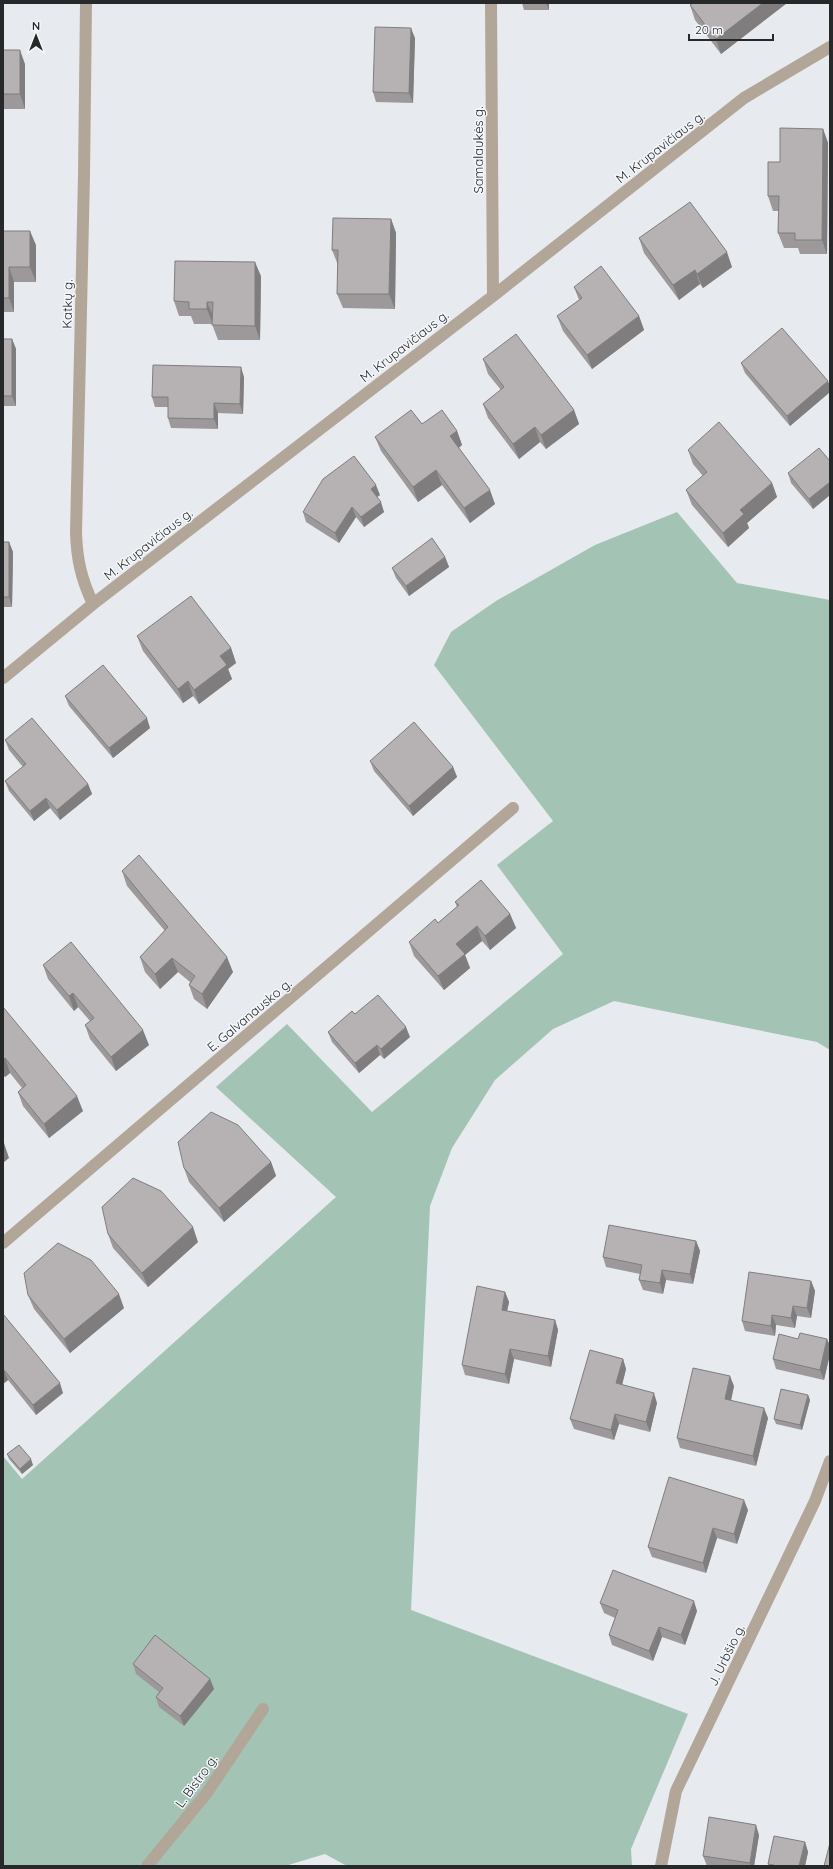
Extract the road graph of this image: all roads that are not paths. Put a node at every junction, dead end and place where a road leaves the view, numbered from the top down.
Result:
1 (86, 3) edge
2 (491, 3) edge
3 (830, 47) edge
4 (493, 296) junction
5 (93, 604) junction
6 (3, 678) edge
7 (513, 808) dead end
8 (3, 1243) edge
9 (830, 1461) edge
10 (263, 1709) dead end
11 (147, 1866) edge
12 (662, 1866) edge

1 - 5 street, Katkų g.
2 - 4 street, Samalaukės g.
3 - 4 street, M. Krupavičiaus g.
4 - 5 street, M. Krupavičiaus g.
5 - 6 street, M. Krupavičiaus g.
7 - 8 street, E. Galvanausko g.
9 - 12 street, J. Urbšio g.
10 - 11 street, L. Bistro g.

